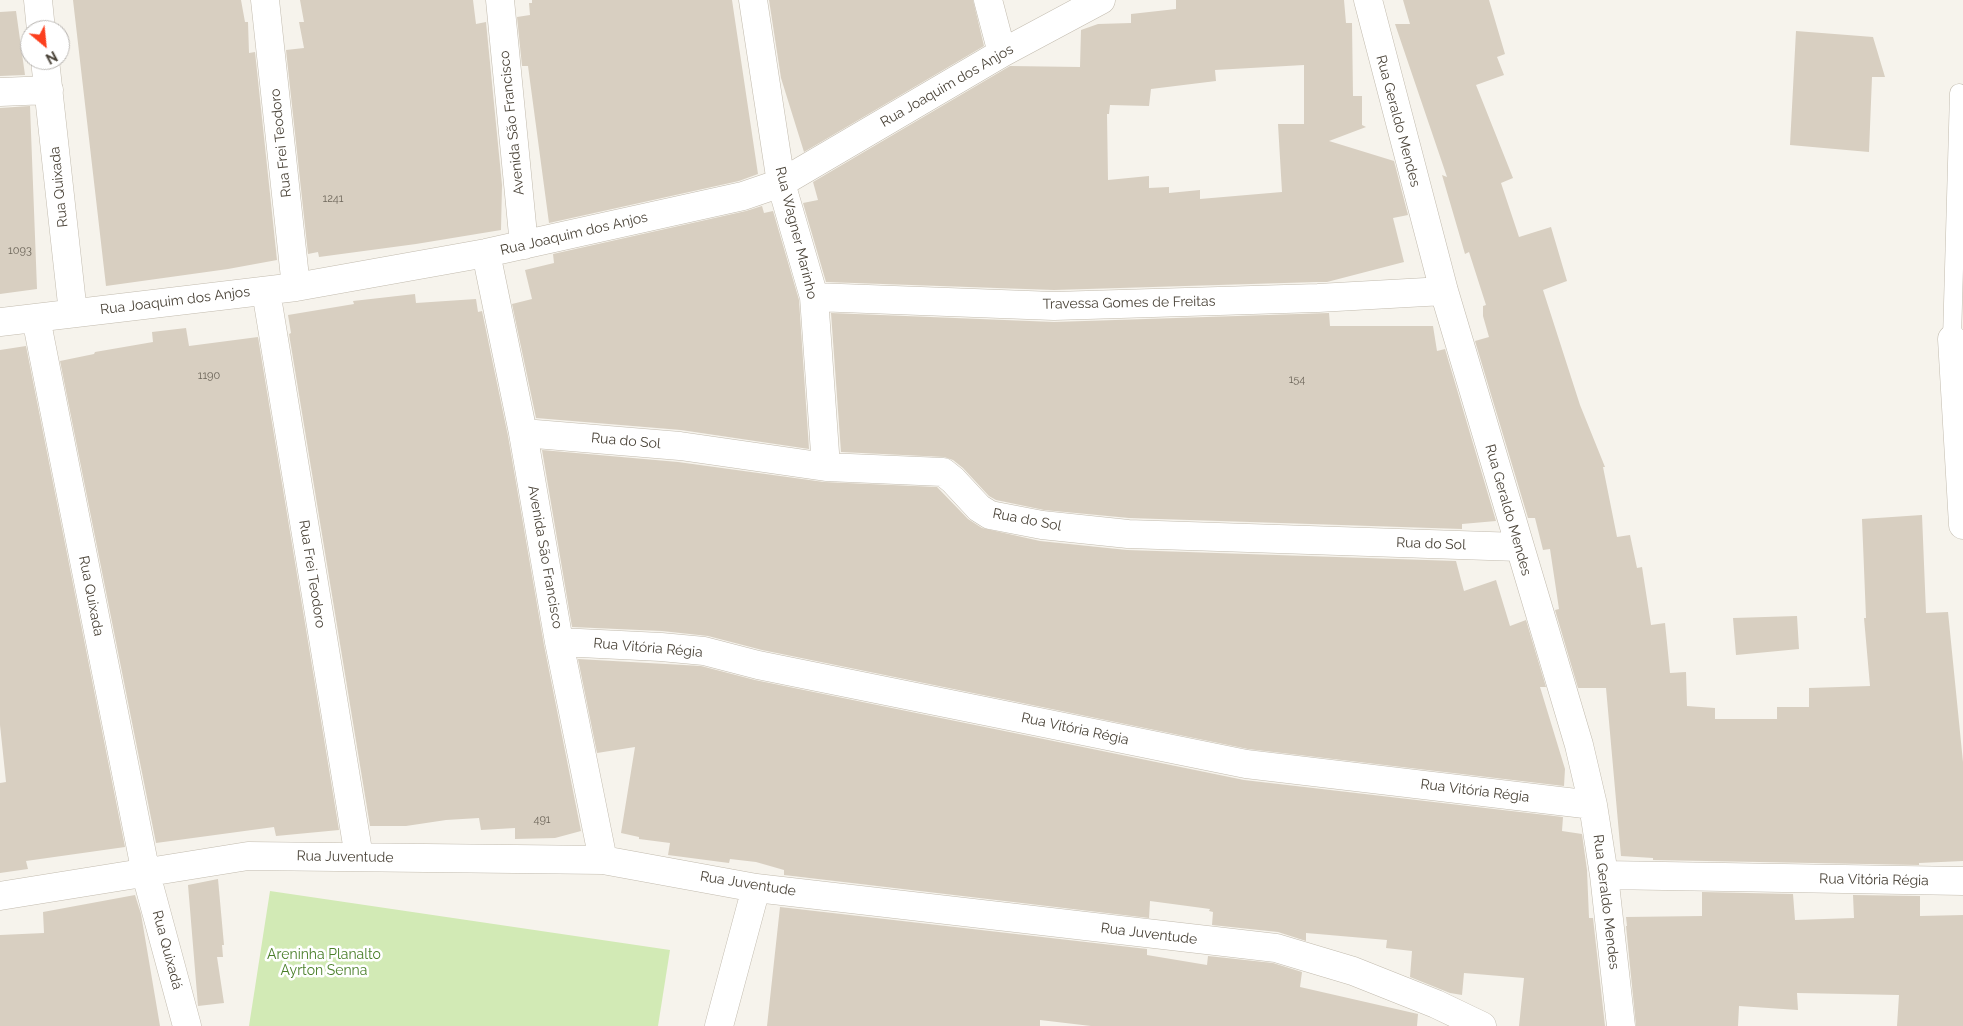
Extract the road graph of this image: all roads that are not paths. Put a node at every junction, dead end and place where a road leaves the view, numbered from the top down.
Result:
1 (38, 0) edge
2 (265, 0) edge
3 (500, 0) edge
4 (753, 0) edge
5 (988, 0) edge
6 (1101, 0) edge
7 (1368, 0) edge
8 (40, 20) edge
9 (1002, 53) junction
10 (46, 70) edge
11 (49, 90) junction
12 (0, 92) edge
13 (1960, 93) dead end
14 (781, 183) junction
15 (524, 245) junction
16 (486, 253) junction
17 (296, 287) junction
18 (266, 290) junction
19 (1444, 292) junction
20 (814, 297) junction
21 (73, 313) junction
22 (36, 318) junction
23 (0, 322) edge
24 (1952, 339) joint
25 (523, 433) junction
26 (826, 467) junction
27 (1963, 526) edge
28 (1519, 547) junction
29 (560, 642) junction
30 (1593, 805) junction
31 (359, 857) junction
32 (604, 860) junction
33 (146, 874) junction
34 (1604, 875) junction
35 (1963, 881) edge
36 (756, 888) junction
37 (0, 896) edge
38 (187, 1026) edge
39 (719, 1026) edge
40 (1482, 1026) edge
41 (1621, 1026) edge

1 - 8 street
2 - 17 street, Rua Frei Teodoro
3 - 15 street, Avenida São Francisco
4 - 14 street, Rua Wagner Marinho
5 - 9 street
6 - 9 street, Rua Joaquim dos Anjos
7 - 19 street, Rua Geraldo Mendes
9 - 14 street, Rua Joaquim dos Anjos
10 - 11 street, Rua Quixada
11 - 12 street
11 - 21 street, Rua Quixada
13 - 24 lane
14 - 15 street, Rua Joaquim dos Anjos
14 - 20 street, Rua Wagner Marinho
15 - 16 street, Rua Joaquim dos Anjos
16 - 17 street, Rua Joaquim dos Anjos
16 - 25 street, Avenida São Francisco
17 - 18 street, Rua Joaquim dos Anjos
18 - 21 street, Rua Joaquim dos Anjos
18 - 31 street, Rua Frei Teodoro
19 - 20 street, Travessa Gomes de Freitas
19 - 28 street, Rua Geraldo Mendes
20 - 26 street, Rua Wagner Marinho
21 - 22 street, Rua Joaquim dos Anjos
22 - 23 street, Rua Joaquim dos Anjos
22 - 33 street, Rua Quixada
24 - 27 street
25 - 26 street, Rua do Sol
25 - 29 street, Avenida São Francisco
26 - 28 street, Rua do Sol
28 - 30 street, Rua Geraldo Mendes
29 - 30 street, Rua Vitória Régia
29 - 32 street, Avenida São Francisco
30 - 34 street, Rua Geraldo Mendes
31 - 32 street, Rua Juventude
31 - 33 street, Rua Juventude
32 - 36 street, Rua Juventude
33 - 37 street, Rua Juventude
33 - 38 street, Rua Quixadá
34 - 35 street, Rua Vitória Régia
34 - 41 street, Rua Geraldo Mendes
36 - 39 street
36 - 40 street, Rua Juventude

